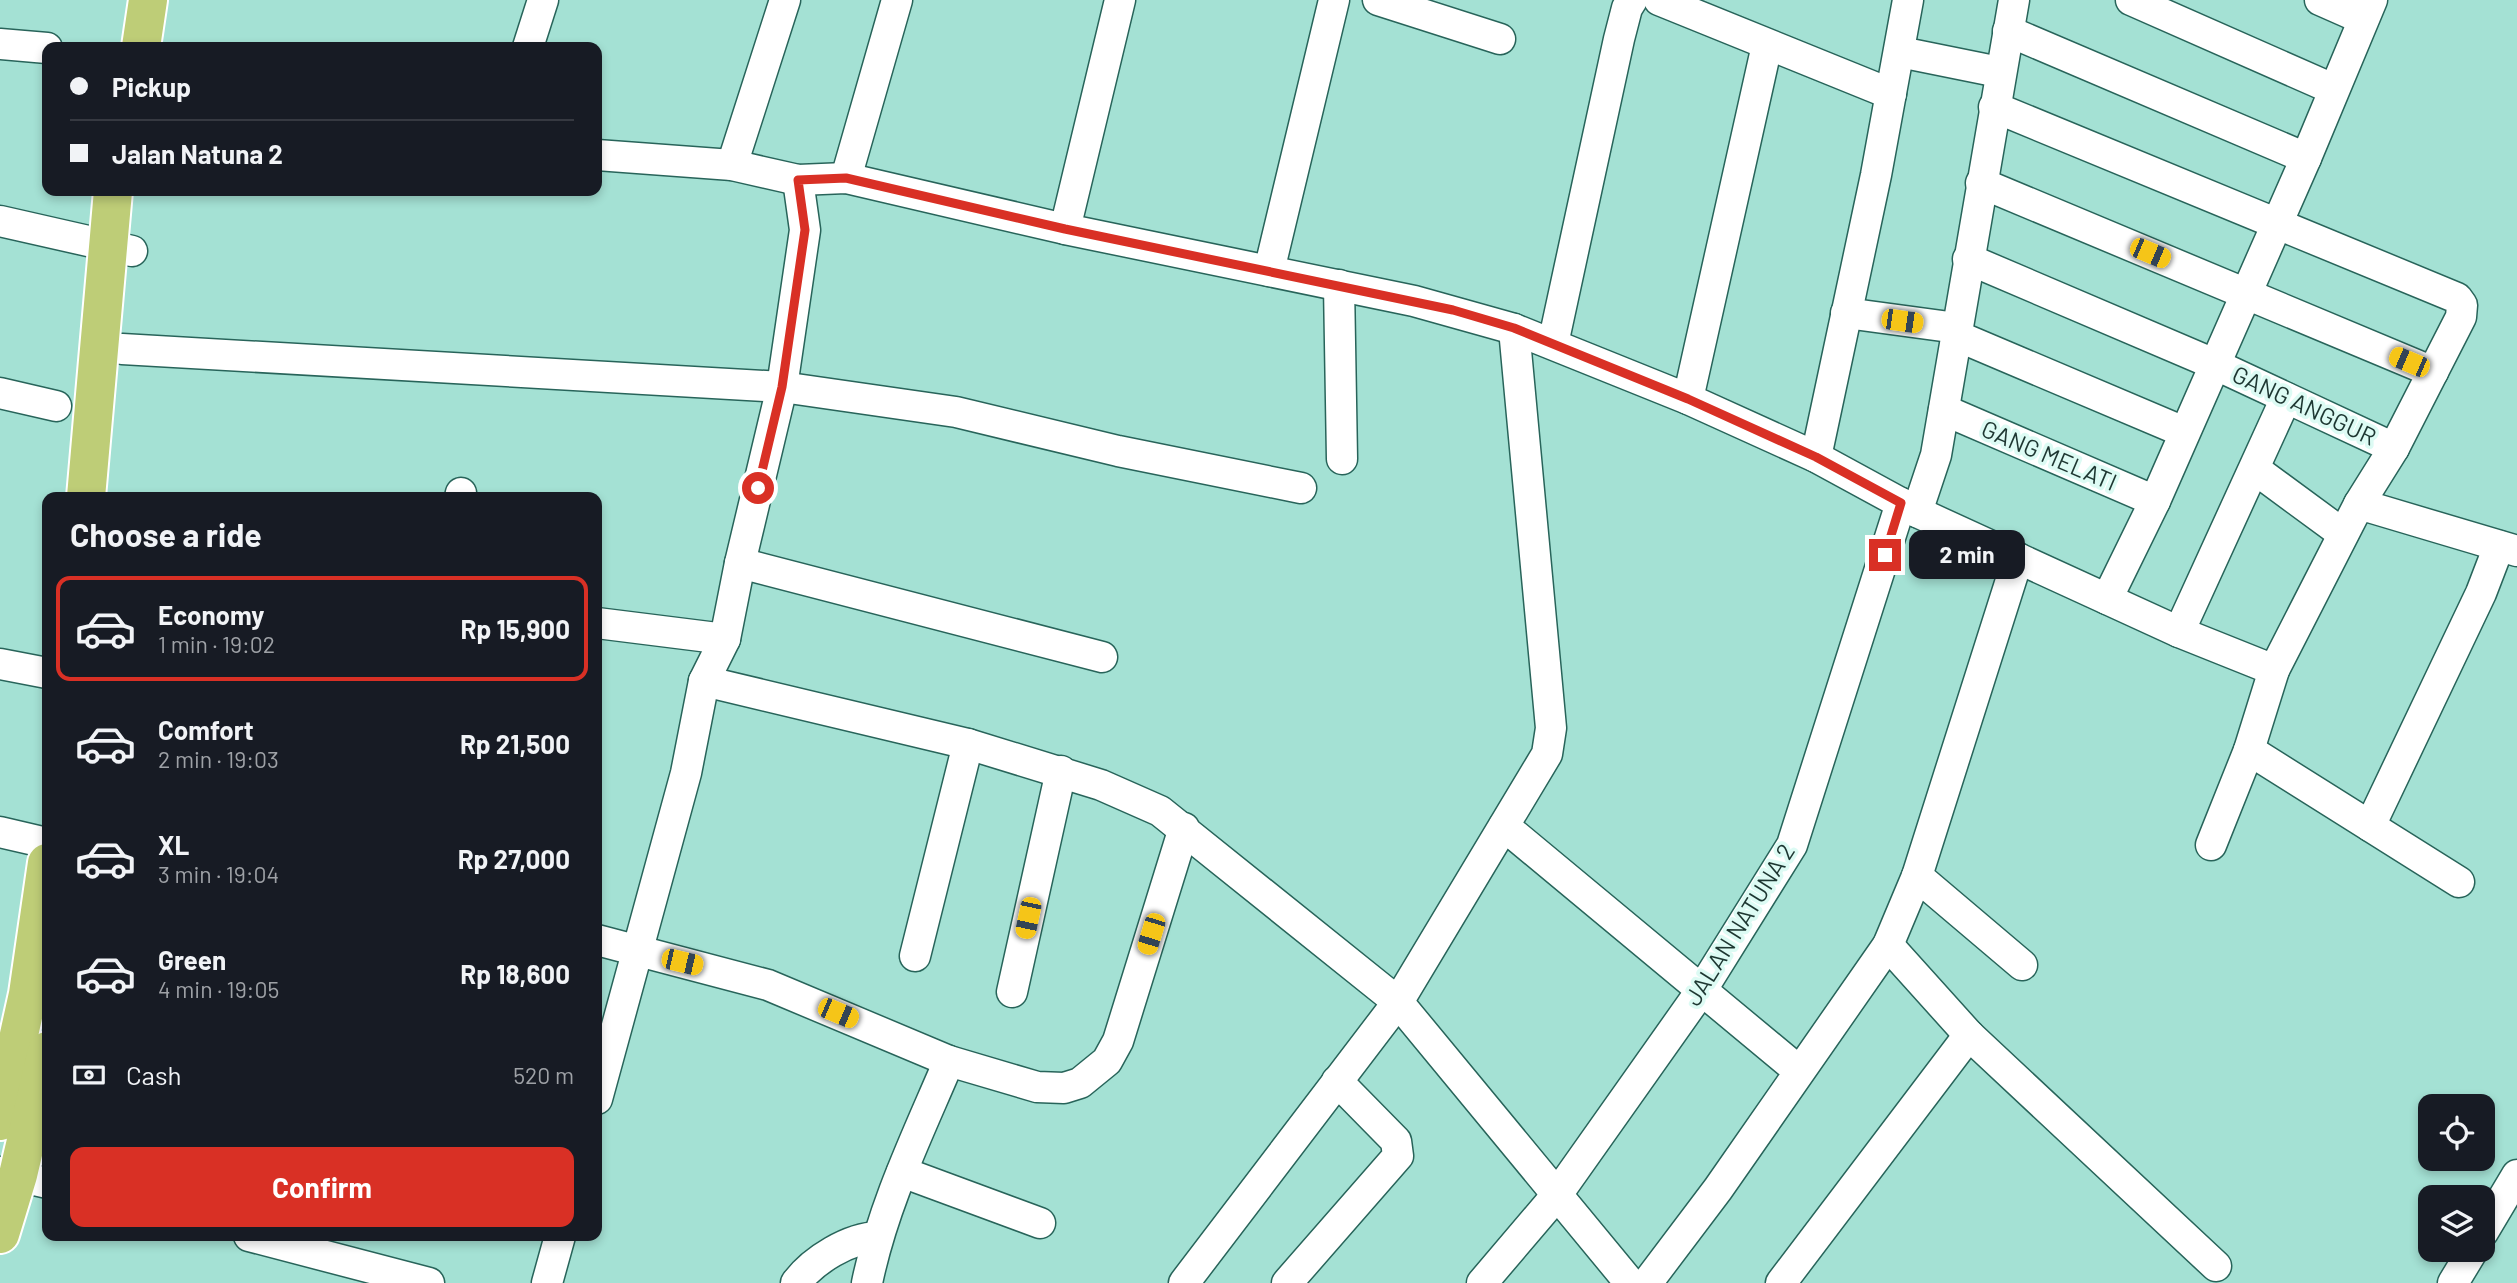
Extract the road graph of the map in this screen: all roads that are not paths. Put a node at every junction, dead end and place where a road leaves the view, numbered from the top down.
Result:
1 (127, 0) edge
2 (148, 0) edge
3 (542, 0) edge
4 (785, 0) edge
5 (897, 0) edge
6 (1120, 0) edge
7 (1334, 0) edge
8 (1378, 0) edge
9 (1632, 0) edge
10 (1659, 0) edge
11 (1908, 0) edge
12 (2014, 0) edge
13 (2130, 0) edge
14 (2320, 0) edge
15 (2368, 9) edge
16 (2008, 31) junction
17 (1500, 39) dead end
18 (124, 42) edge
19 (142, 42) edge
20 (529, 42) edge
21 (0, 44) edge
22 (1767, 45) junction
23 (42, 48) edge
24 (1899, 52) junction
25 (1999, 72) junction
26 (2333, 89) junction
27 (1891, 94) junction
28 (1994, 107) junction
29 (602, 155) edge
30 (2306, 158) junction
31 (732, 165) junction
32 (846, 178) junction
33 (798, 180) junction
34 (1982, 183) junction
35 (114, 196) edge
36 (131, 196) edge
37 (0, 221) edge
38 (2276, 225) junction
39 (1065, 229) junction
40 (121, 248) junction
41 (1968, 259) junction
42 (1269, 271) junction
43 (1339, 285) junction
44 (2246, 294) junction
45 (1846, 313) junction
46 (1514, 328) junction
47 (1956, 331) junction
48 (1553, 344) junction
49 (122, 349) junction
50 (2214, 364) junction
51 (2433, 372) junction
52 (782, 387) junction
53 (0, 393) edge
54 (2286, 398) junction
55 (1688, 399) junction
56 (56, 406) dead end
57 (1944, 410) junction
58 (2184, 432) junction
59 (2394, 448) junction
60 (1816, 457) junction
61 (1342, 459) dead end
62 (2256, 470) junction
63 (1301, 488) dead end
64 (87, 492) edge
65 (112, 492) edge
66 (2155, 501) junction
67 (2359, 504) junction
68 (1909, 508) junction
69 (2343, 534) junction
70 (2508, 549) edge
71 (2018, 558) junction
72 (740, 564) junction
73 (2107, 599) junction
74 (602, 624) edge
75 (2179, 632) junction
76 (725, 639) junction
77 (1102, 657) dead end
78 (0, 664) edge
79 (2274, 670) junction
80 (42, 672) edge
81 (704, 681) junction
82 (968, 744) junction
83 (2249, 750) junction
84 (1061, 771) junction
85 (2370, 826) junction
86 (1504, 827) junction
87 (1184, 828) junction
88 (0, 832) edge
89 (42, 843) edge
90 (2211, 845) dead end
91 (1917, 876) junction
92 (2459, 882) dead end
93 (42, 897) edge
94 (602, 941) edge
95 (1888, 945) junction
96 (640, 951) junction
97 (915, 956) dead end
98 (2022, 965) dead end
99 (1701, 991) junction
100 (1012, 992) dead end
101 (1398, 1002) junction
102 (1969, 1035) junction
103 (949, 1061) junction
104 (42, 1071) edge
105 (1798, 1071) junction
106 (1337, 1081) junction
107 (602, 1082) edge
108 (0, 1121) edge
109 (902, 1172) junction
110 (15, 1182) edge
111 (2514, 1186) edge
112 (1556, 1196) junction
113 (2495, 1214) edge
114 (1040, 1223) dead end
115 (0, 1230) edge
116 (878, 1237) junction
117 (268, 1241) edge
118 (559, 1241) edge
119 (2466, 1262) edge
120 (2216, 1266) dead end
121 (429, 1283) edge
122 (547, 1283) edge
123 (796, 1283) edge
124 (867, 1283) edge
125 (1184, 1283) edge
126 (1287, 1283) edge
127 (1482, 1283) edge
128 (1630, 1283) edge
129 (1647, 1283) edge
130 (1781, 1283) edge
131 (2454, 1283) edge

1 - 18 main road
2 - 19 main road
3 - 20 street
4 - 31 street
5 - 32 street
6 - 39 street
7 - 42 street
8 - 17 street
9 - 48 street
10 - 22 street
11 - 24 street
12 - 16 street, JALAN NATUNA 2
13 - 26 street
14 - 15 street
15 - 26 street
16 - 25 street, JALAN NATUNA 2
16 - 30 street
21 - 23 street
22 - 27 street
22 - 55 street
24 - 25 street
24 - 27 street
25 - 28 street, JALAN NATUNA 2
26 - 30 street
27 - 45 street
28 - 34 street, JALAN NATUNA 2
28 - 38 street
29 - 31 street
30 - 38 street
31 - 33 street
32 - 33 street
32 - 39 street
33 - 52 street
34 - 41 street, JALAN NATUNA 2
34 - 44 street
35 - 40 main road
36 - 40 main road
37 - 40 street
38 - 44 street
38 - 51 street
39 - 42 street
40 - 49 main road
40 - 64 main road
41 - 47 street, JALAN NATUNA 2
41 - 50 street, GANG ANGGUR
42 - 43 street
43 - 46 street
43 - 61 street
44 - 50 street
44 - 51 street
45 - 47 street
45 - 60 street
46 - 48 street
46 - 86 street
47 - 57 street, JALAN NATUNA 2
47 - 58 street
48 - 55 street
49 - 52 street
49 - 65 main road
50 - 54 street, GANG ANGGUR
50 - 58 street
51 - 59 street
52 - 63 street
52 - 72 street
53 - 56 street
54 - 59 street, GANG ANGGUR
54 - 62 street
55 - 60 street
57 - 66 street, GANG MELATI
57 - 68 street, JALAN NATUNA 2
58 - 66 street
59 - 67 street
60 - 68 street
62 - 69 street
62 - 75 street
66 - 73 street
67 - 69 street
67 - 70 street
68 - 71 street
68 - 99 street, JALAN NATUNA 2
69 - 79 street
70 - 85 street
71 - 73 street
71 - 91 street
72 - 76 street
72 - 77 street
73 - 75 street
74 - 76 street
75 - 79 street
76 - 81 street
78 - 80 street
79 - 83 street
81 - 82 street
81 - 96 street
82 - 84 street
82 - 97 street
83 - 85 street
83 - 90 street
84 - 87 street
84 - 100 street
85 - 92 street
86 - 99 street
86 - 101 street
87 - 101 street
87 - 103 street
88 - 89 street
91 - 95 street
91 - 98 street
93 - 108 main road
94 - 96 street
95 - 102 street
95 - 105 street
96 - 103 street
96 - 107 street
99 - 105 street
99 - 112 street, JALAN NATUNA 2
101 - 106 street
101 - 112 street
102 - 120 street
102 - 130 street
103 - 109 street
104 - 110 main road
105 - 129 street
106 - 125 street
106 - 126 street
109 - 114 street
109 - 116 street
110 - 115 main road
111 - 113 street
112 - 127 street, JALAN NATUNA 2
112 - 128 street
116 - 123 street
116 - 124 street
117 - 121 street
118 - 122 street
119 - 131 street

